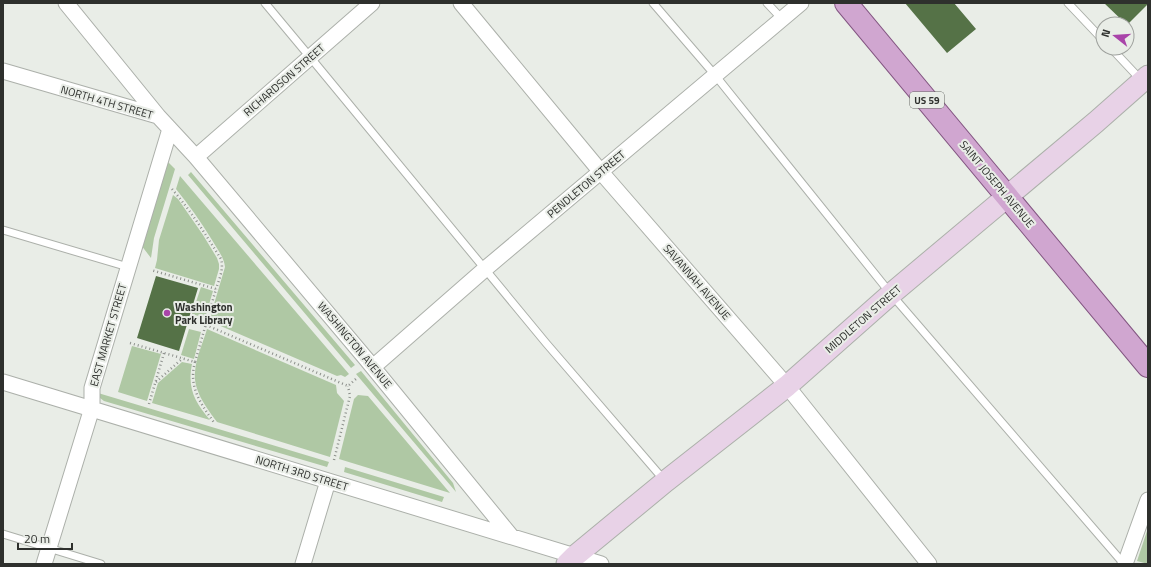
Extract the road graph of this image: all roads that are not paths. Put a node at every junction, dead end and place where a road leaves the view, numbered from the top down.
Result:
1 (66, 3) edge
2 (265, 3) edge
3 (372, 3) edge
4 (461, 3) edge
5 (653, 3) edge
6 (767, 3) edge
7 (801, 3) edge
8 (846, 3) edge
9 (1068, 3) edge
10 (782, 18) junction
11 (1095, 32) edge
12 (1120, 56) edge
13 (310, 57) junction
14 (3, 71) edge
15 (715, 75) junction
16 (1145, 79) edge
17 (158, 116) junction
18 (170, 129) junction
19 (196, 157) junction
20 (601, 172) junction
21 (1008, 197) junction
22 (3, 230) edge
23 (128, 267) junction
24 (484, 269) junction
25 (891, 294) junction
26 (1148, 366) edge
27 (373, 367) junction
28 (3, 382) edge
29 (787, 386) junction
30 (92, 408) junction
31 (328, 481) junction
32 (666, 482) junction
33 (1148, 500) edge
34 (3, 534) edge
35 (510, 536) junction
36 (49, 548) junction
37 (571, 560) edge
38 (44, 564) edge
39 (101, 564) edge
40 (304, 564) edge
41 (601, 564) edge
42 (929, 564) edge
43 (1124, 564) edge

1 - 17 street
2 - 13 lane
3 - 13 street, RICHARDSON STREET
4 - 20 street, SAVANNAH AVENUE
5 - 15 lane
6 - 10 lane
7 - 10 street, PENDLETON STREET
8 - 21 main road, SAINT JOSEPH AVENUE / US 59
9 - 11 lane
10 - 15 street, PENDLETON STREET
12 - 16 lane
13 - 19 street, RICHARDSON STREET
13 - 24 lane
14 - 17 street, NORTH 4TH STREET
15 - 20 street, PENDLETON STREET
15 - 25 lane
16 - 21 street, MIDDLETON STREET
17 - 18 street, NORTH 4TH STREET
18 - 19 street, NORTH 4TH STREET
18 - 23 street, EAST MARKET STREET
19 - 27 street, WASHINGTON AVENUE
20 - 24 street, PENDLETON STREET
20 - 29 street, SAVANNAH AVENUE
21 - 25 street, MIDDLETON STREET
21 - 26 main road, SAINT JOSEPH AVENUE / US 59
22 - 23 lane
23 - 30 street, EAST MARKET STREET
24 - 27 street, PENDLETON STREET
24 - 32 lane
25 - 29 street, MIDDLETON STREET
25 - 43 lane
27 - 35 street, WASHINGTON AVENUE
28 - 30 street, NORTH 3RD STREET
29 - 32 street, MIDDLETON STREET
29 - 42 street, SAVANNAH AVENUE
30 - 31 street, NORTH 3RD STREET
30 - 36 street, EAST MARKET STREET
31 - 35 street, NORTH 3RD STREET
31 - 40 street
32 - 37 street, MIDDLETON STREET
33 - 43 street
34 - 36 lane
35 - 37 street, NORTH 3RD STREET
36 - 38 street, EAST MARKET STREET
36 - 39 lane
37 - 41 street, NORTH 3RD STREET

